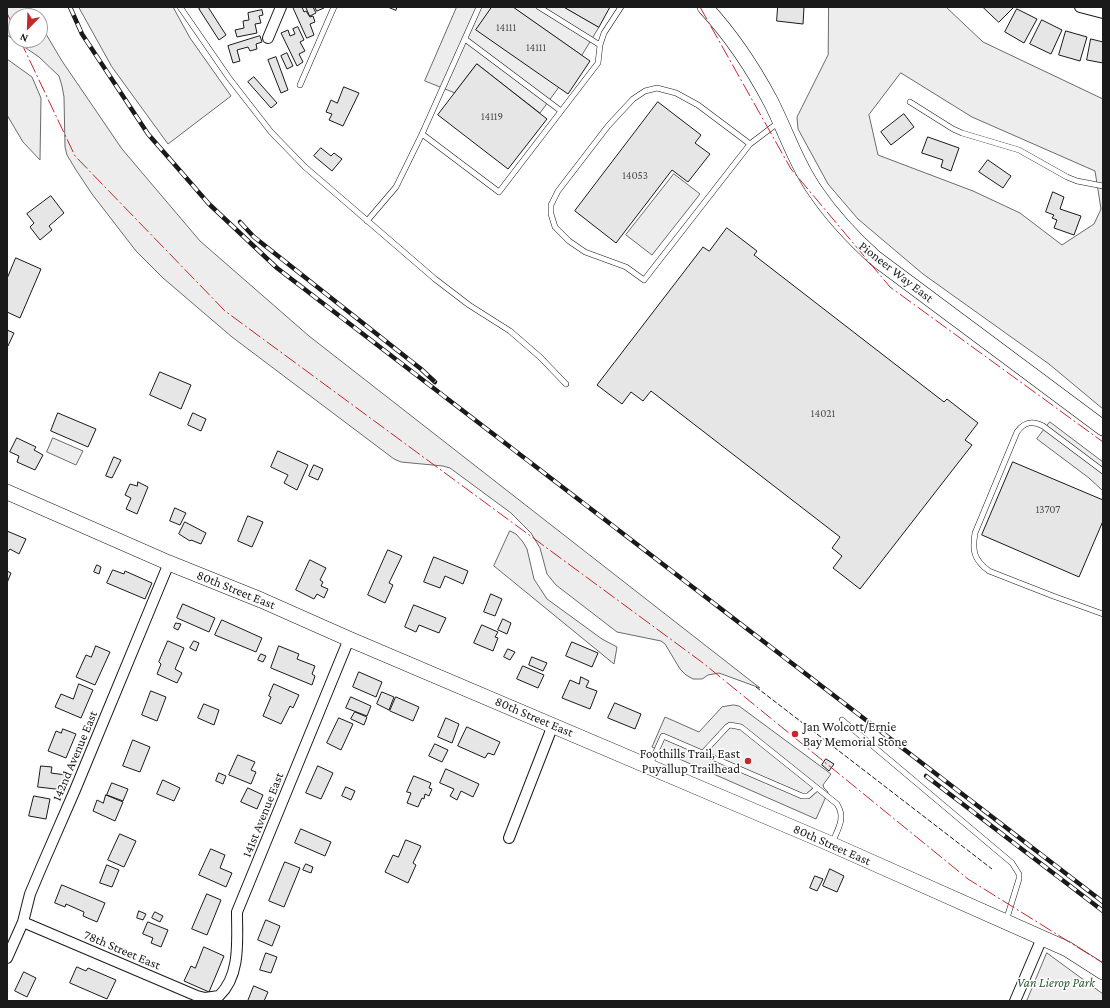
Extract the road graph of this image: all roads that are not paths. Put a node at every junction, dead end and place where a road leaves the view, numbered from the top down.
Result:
1 (180, 7) edge
2 (281, 7) edge
3 (334, 7) edge
4 (479, 7) edge
5 (539, 7) edge
6 (621, 7) edge
7 (705, 7) edge
8 (1080, 7) edge
9 (1103, 13) edge
10 (268, 38) dead end
11 (465, 39) junction
12 (600, 45) junction
13 (300, 84) dead end
14 (910, 102) dead end
15 (561, 111) junction
16 (780, 121) junction
17 (422, 134) junction
18 (750, 144) junction
19 (1103, 186) edge
20 (367, 221) junction
21 (566, 384) dead end
22 (1103, 428) edge
23 (1103, 471) edge
24 (7, 492) edge
25 (169, 563) junction
26 (1103, 614) edge
27 (349, 639) junction
28 (842, 720) dead end
29 (553, 725) junction
30 (703, 753) junction
31 (650, 766) junction
32 (817, 788) junction
33 (509, 838) dead end
34 (832, 844) junction
35 (22, 922) junction
36 (1006, 922) junction
37 (1042, 938) junction
38 (7, 958) edge
39 (1103, 972) edge
40 (212, 997) joint
41 (1015, 1001) edge

1 - 20 lane
2 - 10 street
3 - 13 lane
4 - 11 lane
5 - 12 lane
6 - 12 lane
7 - 16 street, Pioneer Way East
8 - 9 street
11 - 15 lane
11 - 17 lane
12 - 15 lane
14 - 19 lane
15 - 17 lane
16 - 18 lane
16 - 22 street, Pioneer Way East
17 - 20 lane
18 - 18 lane
20 - 21 lane
23 - 26 lane
24 - 25 street, 80th Street East
25 - 27 street, 80th Street East
25 - 35 street, 142nd Avenue East
27 - 29 street, 80th Street East
27 - 40 street, 141st Avenue East
28 - 36 lane
29 - 31 street, 80th Street East
29 - 33 street
30 - 31 lane
30 - 32 lane
30 - 32 lane
31 - 34 street, 80th Street East
32 - 34 lane
34 - 36 street, 80th Street East
35 - 38 street, 142nd Avenue East
35 - 40 street, 78th Street East
36 - 37 street, 80th Street East
37 - 39 street, 80th Street East
37 - 41 street

